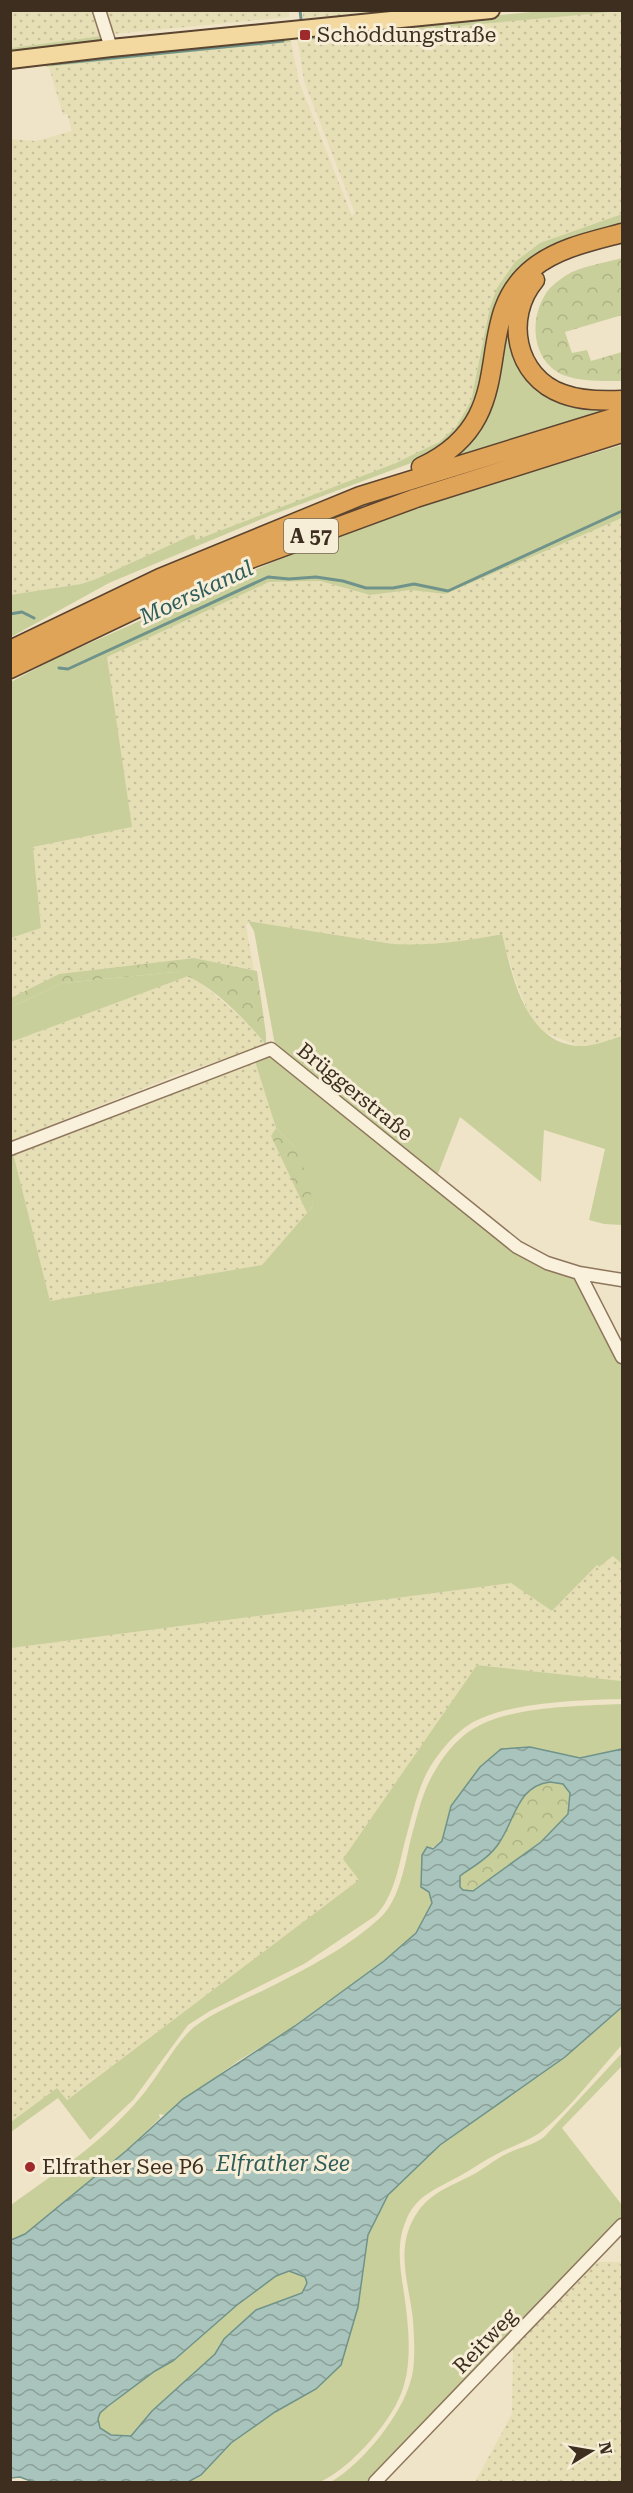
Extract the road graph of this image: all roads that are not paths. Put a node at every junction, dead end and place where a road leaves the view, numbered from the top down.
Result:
1 (99, 10) edge
2 (491, 10) edge
3 (111, 48) junction
4 (10, 60) edge
5 (622, 233) edge
6 (622, 239) edge
7 (622, 400) edge
8 (622, 415) edge
9 (622, 433) edge
10 (360, 496) junction
11 (10, 650) edge
12 (10, 669) edge
13 (10, 1149) edge
14 (579, 1273) junction
15 (622, 1280) edge
16 (622, 1357) edge
17 (622, 2225) edge
18 (375, 2482) edge

1 - 3 street
2 - 3 main road
3 - 4 main road
5 - 10 highway
6 - 7 highway
8 - 10 highway, A 57
9 - 12 highway, A 57
10 - 11 highway, A 57
13 - 14 street, Brüggerstraße
14 - 15 street, Brüggerstraße
14 - 16 street
17 - 18 street, Reitweg

